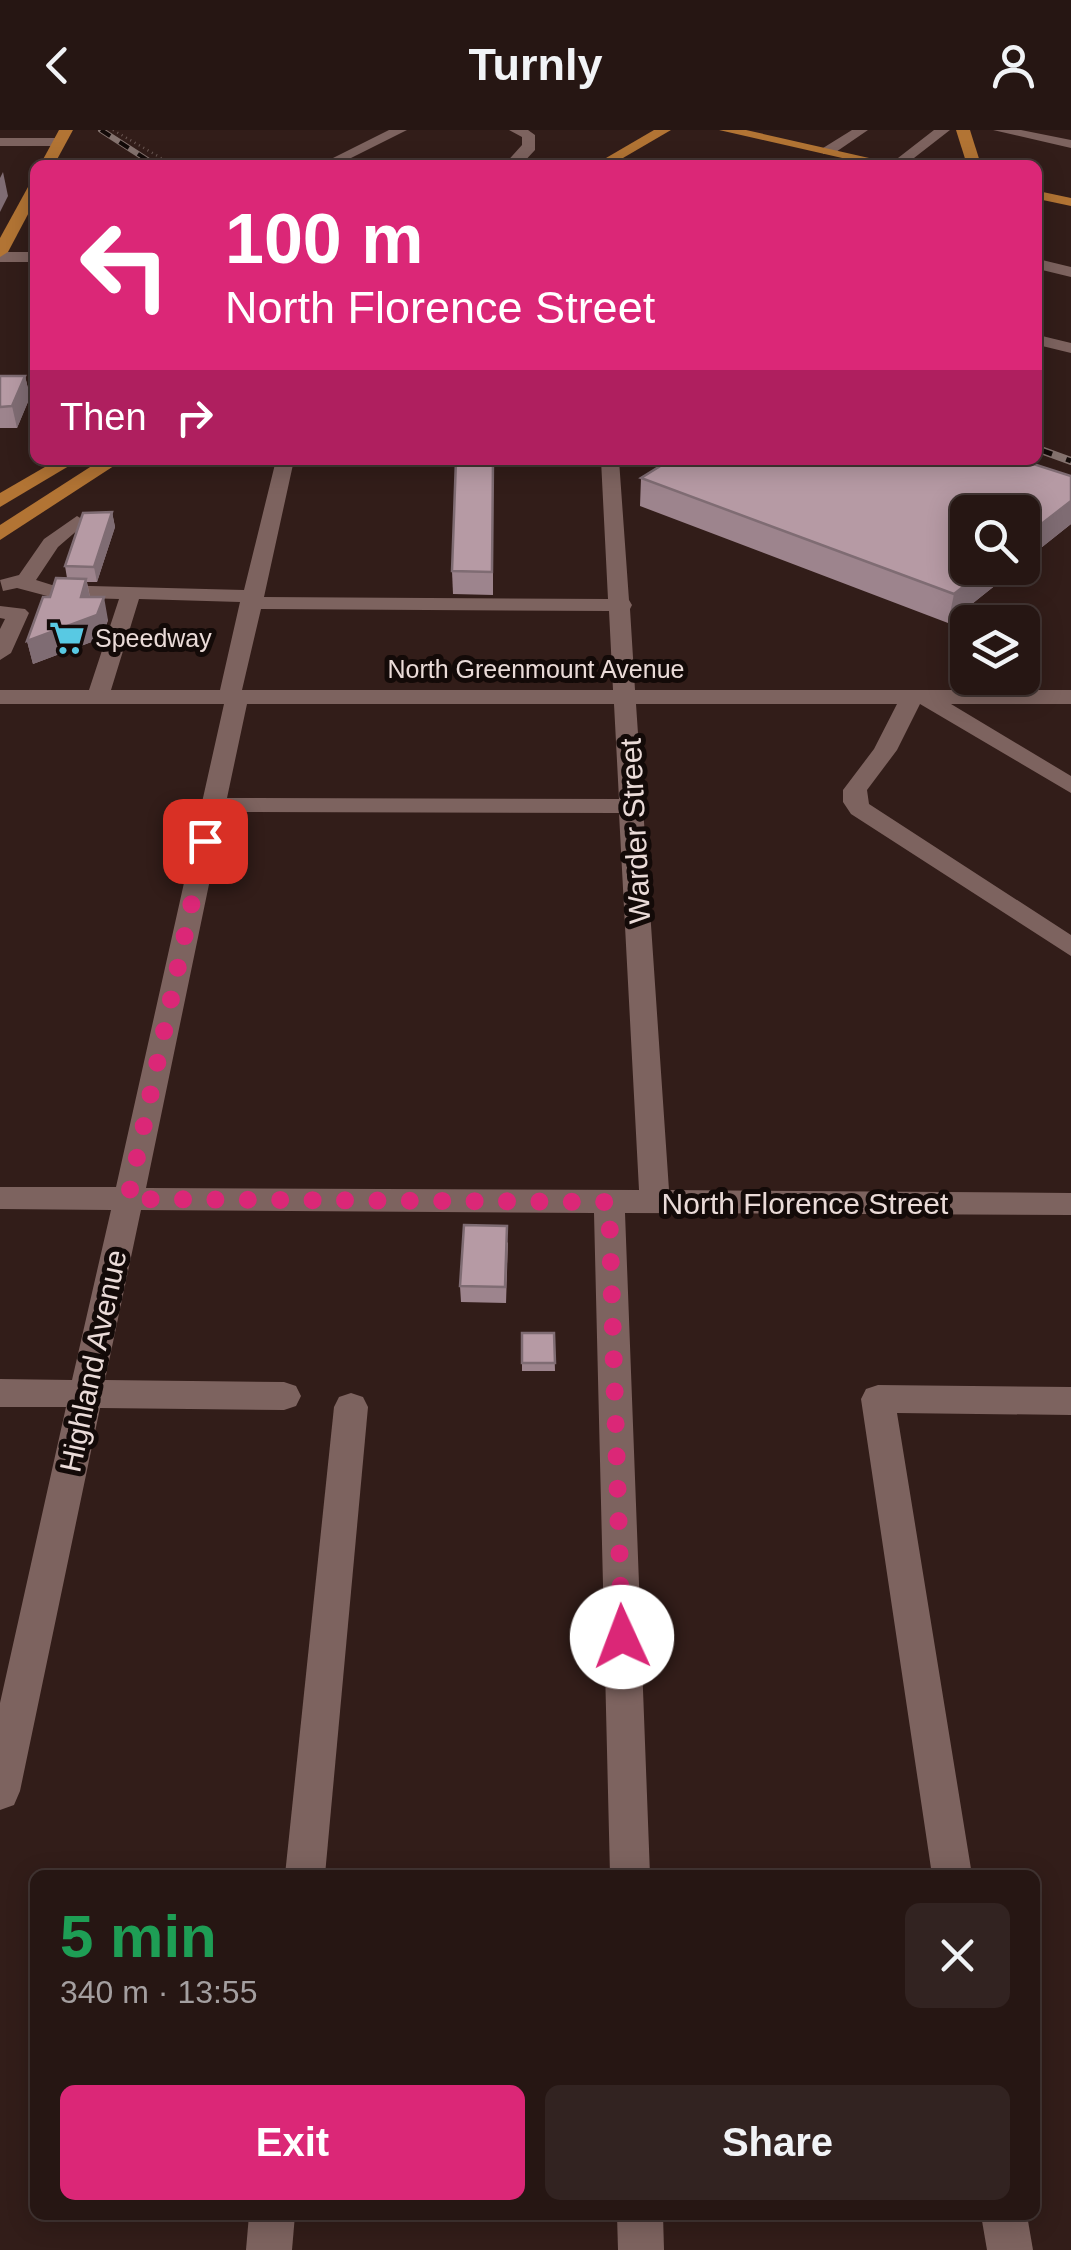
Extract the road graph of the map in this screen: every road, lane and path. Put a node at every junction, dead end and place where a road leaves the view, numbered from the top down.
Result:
1 (112, 130) edge
2 (400, 130) edge
3 (516, 130) edge
4 (726, 130) edge
5 (861, 130) edge
6 (943, 130) edge
7 (963, 130) edge
8 (1000, 130) edge
9 (35, 136) edge
10 (63, 136) edge
11 (670, 136) edge
12 (0, 142) edge
13 (1071, 144) edge
14 (828, 152) junction
15 (50, 160) edge
16 (163, 160) edge
17 (336, 160) edge
18 (518, 160) edge
19 (610, 160) edge
20 (634, 160) edge
21 (869, 160) edge
22 (901, 160) edge
23 (972, 160) edge
24 (30, 196) edge
25 (1042, 196) edge
26 (1071, 202) edge
27 (0, 252) edge
28 (30, 257) edge
29 (1042, 265) edge
30 (1071, 272) edge
31 (1042, 341) edge
32 (1071, 348) edge
33 (61, 465) edge
34 (106, 465) edge
35 (284, 465) edge
36 (610, 465) edge
37 (45, 474) junction
38 (0, 486) edge
39 (0, 502) edge
40 (77, 522) edge
41 (0, 534) edge
42 (10, 584) edge
43 (134, 592) junction
44 (252, 600) junction
45 (622, 605) junction
46 (0, 612) edge
47 (0, 653) edge
48 (98, 696) junction
49 (233, 696) junction
50 (627, 696) junction
51 (0, 697) edge
52 (919, 697) junction
53 (1071, 698) edge
54 (1071, 786) edge
55 (213, 805) junction
56 (634, 806) junction
57 (1071, 948) edge
58 (0, 1198) edge
59 (128, 1199) junction
60 (609, 1202) junction
61 (655, 1202) junction
62 (1071, 1204) edge
63 (0, 1393) edge
64 (85, 1394) junction
65 (284, 1396) dead end
66 (1071, 1402) edge
67 (351, 1407) dead end
68 (0, 1791) edge
69 (305, 1870) edge
70 (630, 1870) edge
71 (951, 1870) edge
72 (272, 2220) edge
73 (640, 2220) edge
74 (1005, 2220) edge
75 (269, 2250) edge
76 (641, 2250) edge
77 (1010, 2250) edge

1 - 16 path
2 - 17 street
3 - 18 street
4 - 14 main road
5 - 14 street
6 - 22 street
7 - 23 main road
8 - 13 street
9 - 10 street
9 - 12 street
10 - 15 main road
11 - 19 main road
11 - 20 main road
14 - 21 main road
24 - 27 main road
25 - 26 main road
27 - 28 street
29 - 30 street
31 - 32 street
33 - 37 main road
34 - 41 main road
35 - 44 street, Highland Avenue
36 - 45 street, Warder Street
37 - 38 main road
37 - 39 main road
40 - 42 street
42 - 43 street
43 - 44 street
43 - 48 street
44 - 45 street
44 - 49 street, Highland Avenue
45 - 50 street, Warder Street
46 - 47 street
48 - 49 street, North Greenmount Avenue
48 - 51 street, North Greenmount Avenue
49 - 50 street, North Greenmount Avenue
49 - 55 street, Highland Avenue
50 - 52 street, North Greenmount Avenue
50 - 56 street, Warder Street
52 - 53 street, North Greenmount Avenue
52 - 54 street
52 - 57 street
55 - 56 street
55 - 59 street, Highland Avenue
56 - 61 street, Warder Street
58 - 59 street, North Florence Street
59 - 60 street, North Florence Street
59 - 64 street, Highland Avenue
60 - 61 street, North Florence Street
60 - 70 street
61 - 62 street, North Florence Street
63 - 64 street
64 - 65 street
64 - 68 street, Highland Avenue
66 - 71 street
67 - 69 street
72 - 75 street
73 - 76 street
74 - 77 street

